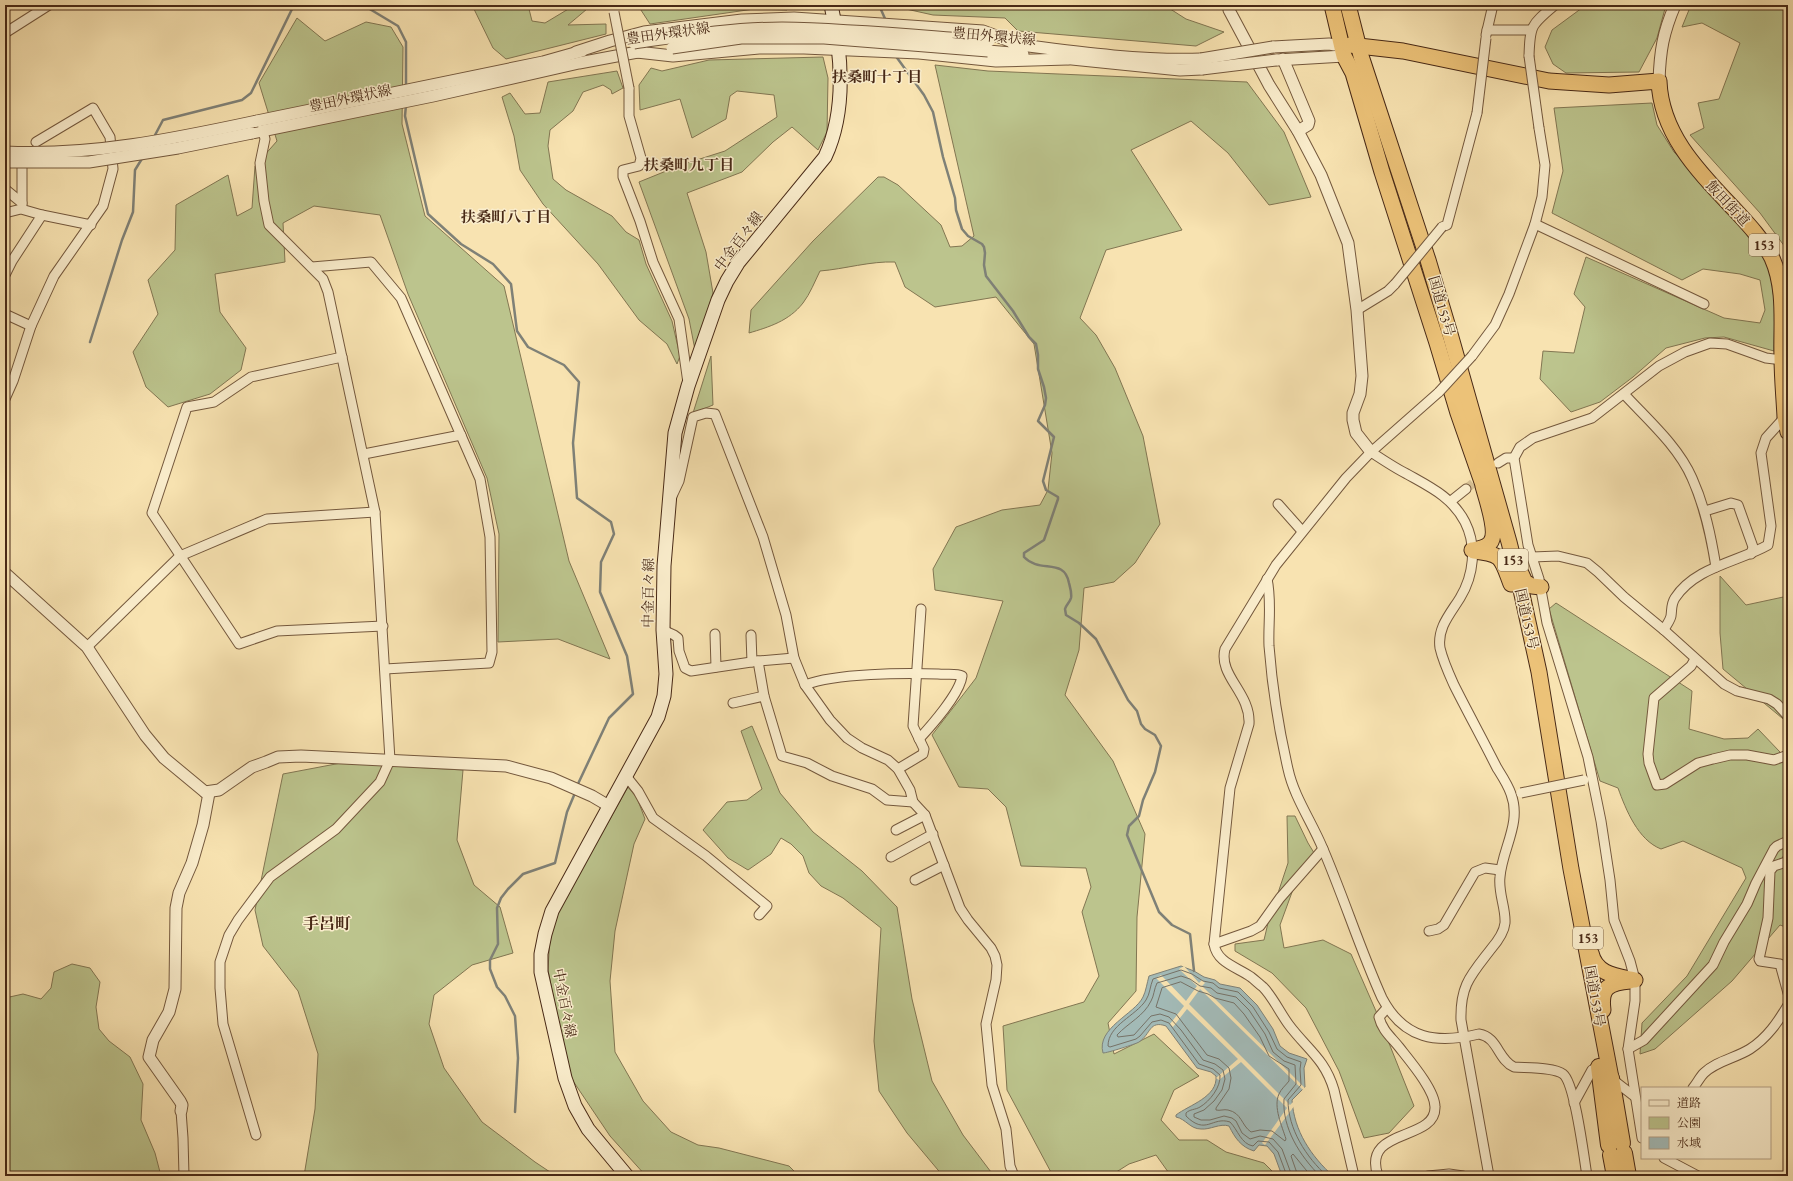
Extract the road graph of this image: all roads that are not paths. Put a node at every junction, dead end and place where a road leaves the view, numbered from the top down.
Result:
1 (50, 5) edge
2 (831, 5) edge
3 (1332, 5) edge
4 (1348, 5) edge
5 (1555, 5) edge
6 (1675, 5) edge
7 (1226, 8) edge
8 (1492, 10) dead end
9 (614, 12) dead end
10 (833, 20) junction
11 (1530, 30) junction
12 (5, 33) edge
13 (1486, 34) junction
14 (1020, 45) junction
15 (988, 46) junction
16 (635, 47) junction
17 (839, 49) junction
18 (1360, 50) junction
19 (1343, 51) junction
20 (576, 52) junction
21 (1068, 58) junction
22 (1280, 59) junction
23 (1202, 64) junction
24 (508, 74) junction
25 (1659, 85) junction
26 (260, 126) junction
27 (1298, 131) junction
28 (36, 142) dead end
29 (5, 152) edge
30 (5, 162) edge
31 (22, 163) junction
32 (5, 189) edge
33 (22, 206) junction
34 (5, 213) edge
35 (42, 215) junction
36 (1534, 224) junction
37 (91, 225) junction
38 (312, 266) junction
39 (5, 275) edge
40 (1704, 304) dead end
41 (1357, 310) junction
42 (5, 314) edge
43 (31, 326) junction
44 (342, 357) junction
45 (1782, 360) junction
46 (688, 386) junction
47 (1624, 394) junction
48 (5, 399) edge
49 (1785, 417) junction
50 (1788, 432) edge
51 (461, 435) junction
52 (1371, 452) junction
53 (364, 454) junction
54 (1514, 458) junction
55 (1498, 463) dead end
56 (1482, 482) junction
57 (1466, 489) tunnel mouth
58 (1450, 501) junction
59 (669, 502) junction
60 (1278, 504) dead end
61 (1705, 511) junction
62 (375, 512) junction
63 (1302, 531) junction
64 (1509, 542) junction
65 (1472, 550) junction
66 (1751, 554) junction
67 (180, 556) junction
68 (1532, 556) junction
69 (1716, 567) junction
70 (5, 573) edge
71 (1267, 580) junction
72 (1541, 587) junction
73 (1513, 590) junction
74 (921, 609) dead end
75 (383, 626) junction
76 (663, 630) junction
77 (1664, 630) junction
78 (715, 634) dead end
79 (751, 635) dead end
80 (87, 647) junction
81 (794, 658) junction
82 (1695, 659) junction
83 (755, 661) junction
84 (716, 667) junction
85 (385, 669) junction
86 (917, 674) junction
87 (805, 686) junction
88 (764, 696) junction
89 (734, 703) dead end
90 (1788, 716) edge
91 (919, 739) junction
92 (1788, 755) edge
93 (390, 760) junction
94 (898, 769) junction
95 (626, 776) junction
96 (1588, 779) junction
97 (205, 792) junction
98 (1511, 794) junction
99 (913, 802) junction
100 (609, 806) junction
101 (925, 815) junction
102 (896, 830) dead end
103 (933, 834) junction
104 (1788, 841) edge
105 (1323, 850) junction
106 (891, 857) dead end
107 (1788, 858) edge
108 (944, 865) junction
109 (1572, 869) junction
110 (1500, 870) junction
111 (914, 880) dead end
112 (759, 915) dead end
113 (1429, 931) dead end
114 (1214, 944) junction
115 (1635, 980) junction
116 (1788, 993) edge
117 (1788, 1005) edge
118 (1387, 1008) junction
119 (1464, 1038) junction
120 (1628, 1049) junction
121 (1599, 1067) junction
122 (1611, 1078) junction
123 (1694, 1087) edge
124 (1634, 1096) junction
125 (1574, 1103) junction
126 (1639, 1106) edge
127 (181, 1111) joint
128 (1641, 1127) edge
129 (256, 1135) dead end
130 (1617, 1149) junction
131 (1666, 1159) edge
132 (184, 1176) edge
133 (627, 1176) edge
134 (1014, 1176) edge
135 (1354, 1176) edge
136 (1378, 1176) edge
137 (1428, 1176) edge
138 (1463, 1176) edge
139 (1489, 1176) edge
140 (1587, 1176) edge
141 (1614, 1176) edge
142 (1628, 1176) edge
143 (1698, 1176) edge

1 - 12 street
2 - 10 main road, 中金百々線
3 - 19 highway, 国道153号 / 153
4 - 18 highway, 国道153号 / 153
5 - 11 street
6 - 25 street, 飯田街道
7 - 27 street
8 - 13 street
9 - 46 street, bridge
10 - 14 street
10 - 17 main road, 中金百々線
10 - 20 street
11 - 13 street
11 - 36 street, bridge
13 - 41 street, bridge
14 - 15 street, 豊田外環状線
14 - 23 street, 豊田外環状線
15 - 16 street, 豊田外環状線, bridge
15 - 16 street, 豊田外環状線, bridge
15 - 21 street, 豊田外環状線
16 - 17 street
16 - 20 street, 豊田外環状線
16 - 24 street, 豊田外環状線
17 - 21 street
17 - 46 main road, 中金百々線
18 - 19 highway
18 - 25 highway
18 - 64 highway, 国道153号 / 153
19 - 22 street, 豊田外環状線
19 - 23 street, 豊田外環状線, bridge
19 - 56 highway, 国道153号 / 153
20 - 24 street, 豊田外環状線
21 - 23 street, 豊田外環状線
22 - 23 street, 豊田外環状線, bridge
22 - 27 street
24 - 26 street, 豊田外環状線
25 - 45 highway, 飯田街道 / 153
26 - 29 street, 豊田外環状線, bridge
26 - 31 street, 豊田外環状線, bridge
26 - 38 street
27 - 41 street
28 - 37 street
30 - 31 street, 豊田外環状線, bridge
31 - 33 street
32 - 33 street
33 - 34 street
33 - 35 street
35 - 37 street
35 - 39 street
36 - 40 street
36 - 52 street, bridge
37 - 43 street
38 - 44 street
38 - 51 street
41 - 52 street
42 - 43 street
43 - 48 street
44 - 53 street
44 - 67 street
45 - 47 street
45 - 49 highway, 飯田街道 / 153
46 - 59 main road, 中金百々線
47 - 54 street
47 - 61 street
49 - 50 highway, 飯田街道 / 153
49 - 66 street
51 - 53 street
51 - 85 street
52 - 58 street
52 - 63 street
53 - 62 street
54 - 55 street
54 - 68 street
56 - 65 highway
56 - 73 highway, 国道153号 / 153
57 - 58 street
58 - 65 street
59 - 76 main road, 中金百々線
59 - 81 street
60 - 63 street
61 - 66 street
61 - 69 street
62 - 67 street
62 - 75 street
63 - 71 street
64 - 72 highway, 153
64 - 109 highway, 国道153号 / 153
65 - 73 highway
65 - 98 street
66 - 69 street
67 - 75 street
67 - 80 street
68 - 72 street
68 - 77 street
69 - 77 street
70 - 80 street
71 - 105 street
71 - 114 street
72 - 96 street
73 - 121 highway, 国道153号 / 153
74 - 86 street
75 - 85 street
76 - 84 street
76 - 95 main road, 中金百々線
77 - 82 street
78 - 84 street
79 - 83 street
80 - 97 street
81 - 83 street
81 - 87 street
82 - 90 street
82 - 92 street
83 - 84 street
83 - 88 street
85 - 93 street
86 - 87 street
86 - 91 street
86 - 91 street
87 - 94 street
88 - 89 street
88 - 99 street
91 - 94 street
93 - 97 street
93 - 100 street
93 - 129 street
94 - 99 street
95 - 100 main road, 中金百々線
95 - 112 street
96 - 98 street, bridge
96 - 115 street
97 - 127 street
98 - 110 street
99 - 101 street
100 - 133 main road, 中金百々線
101 - 102 street
101 - 103 street
103 - 106 street
103 - 108 street
104 - 120 street
105 - 114 street
105 - 118 street
107 - 116 street
108 - 111 street
108 - 134 street
109 - 115 highway, 153
109 - 122 highway, 国道153号 / 153
110 - 113 street
110 - 119 street
114 - 135 street
115 - 120 street
115 - 122 highway
117 - 123 street
118 - 119 street
118 - 136 street
119 - 125 street
119 - 139 street
120 - 124 street
121 - 125 street
121 - 130 highway
122 - 124 street
122 - 130 highway
124 - 126 street
125 - 140 street
126 - 128 street
127 - 132 street
130 - 141 highway
130 - 142 highway
131 - 143 street
137 - 138 street

